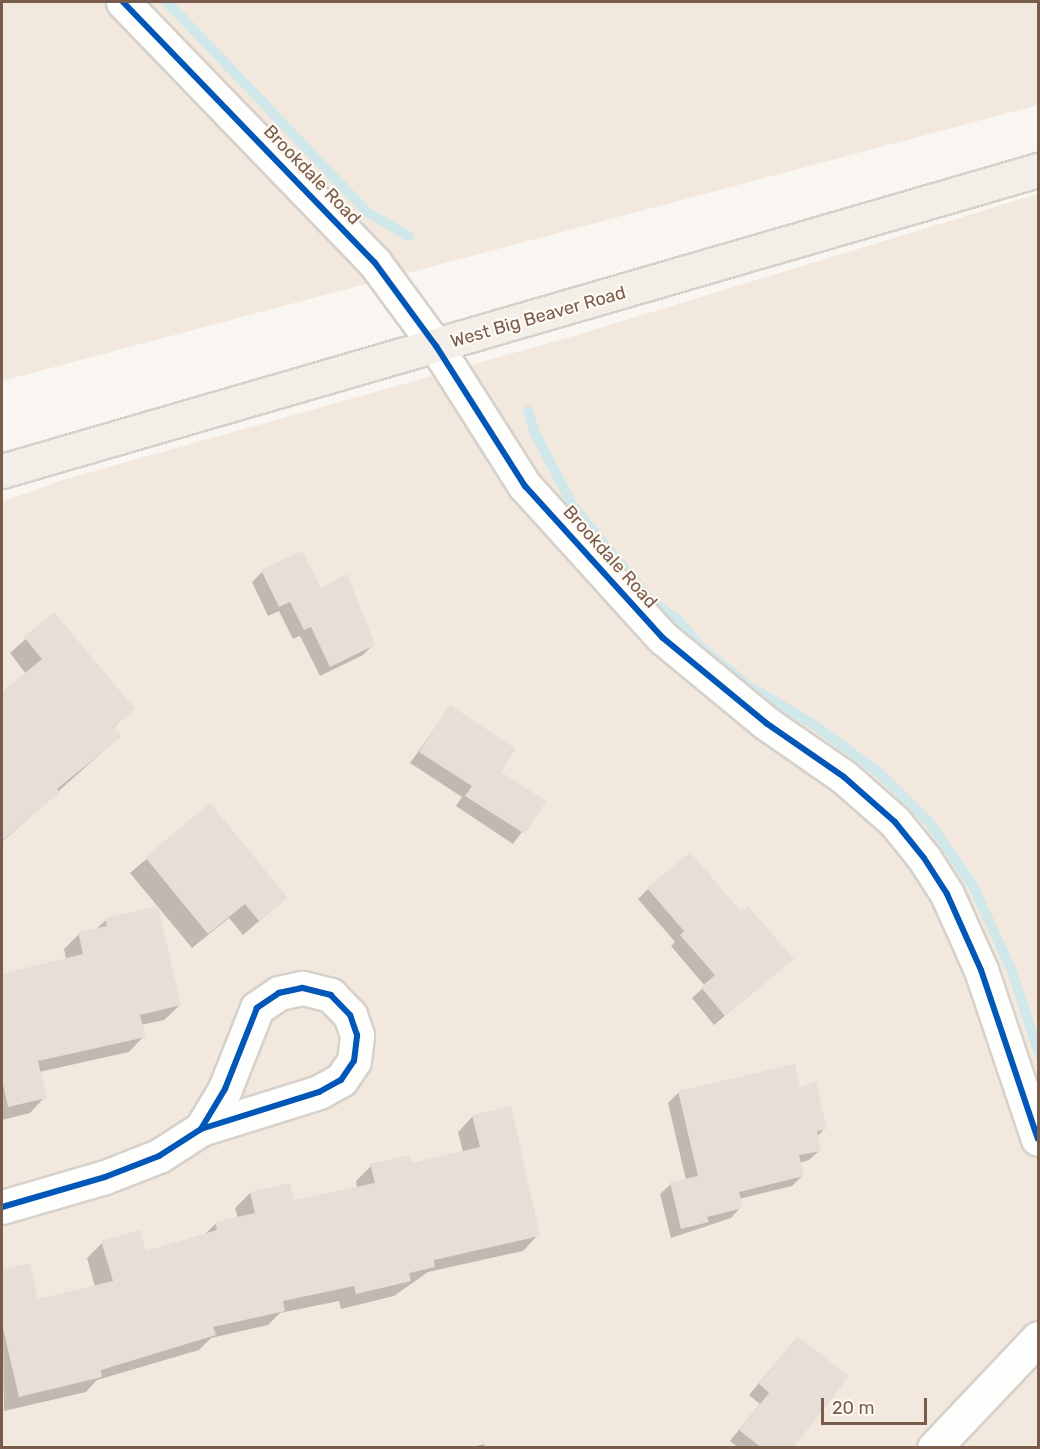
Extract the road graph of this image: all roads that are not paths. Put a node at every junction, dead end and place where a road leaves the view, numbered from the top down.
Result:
1 (123, 2) edge
2 (1038, 170) edge
3 (436, 346) junction
4 (2, 471) edge
5 (201, 1129) junction
6 (1038, 1139) edge
7 (2, 1207) edge
8 (1038, 1338) edge
9 (934, 1448) edge

1 - 3 street, Brookdale Road
2 - 3 main road, West Big Beaver Road
3 - 4 main road, West Big Beaver Road
3 - 6 street, Brookdale Road
5 - 5 street
5 - 7 street
8 - 9 street

